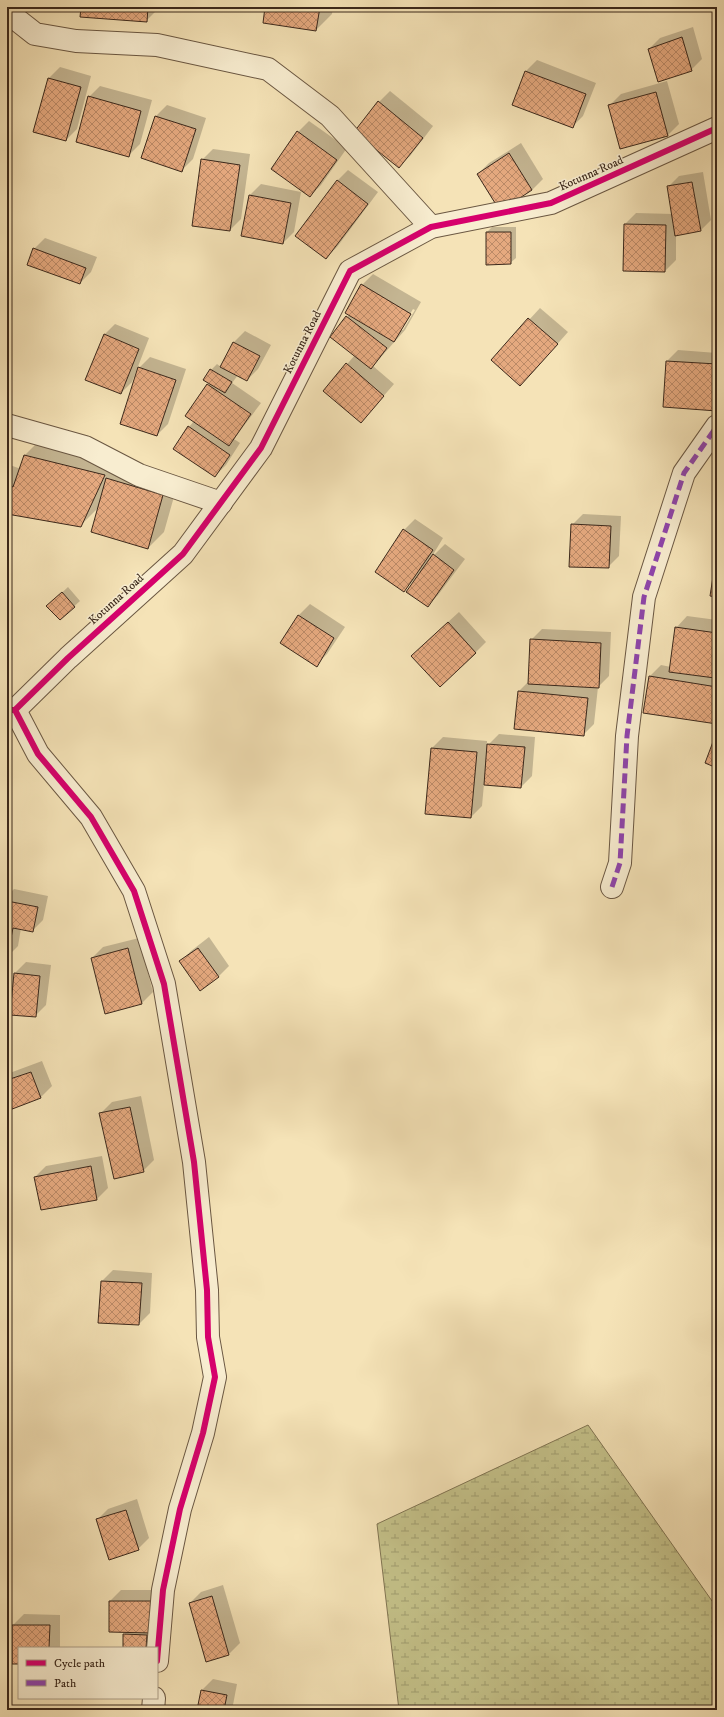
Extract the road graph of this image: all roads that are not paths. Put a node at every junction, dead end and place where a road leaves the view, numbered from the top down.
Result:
1 (7, 12) edge
2 (717, 128) edge
3 (431, 227) junction
4 (7, 425) edge
5 (717, 426) edge
6 (222, 503) junction
7 (11, 710) edge
8 (612, 887) dead end
9 (158, 1650) edge
10 (154, 1699) edge
11 (153, 1710) edge

1 - 3 street
2 - 3 street, Kotunna Road
3 - 6 street, Kotunna Road
4 - 6 street
5 - 8 street
6 - 7 street, Kotunna Road
7 - 9 street
10 - 11 street

